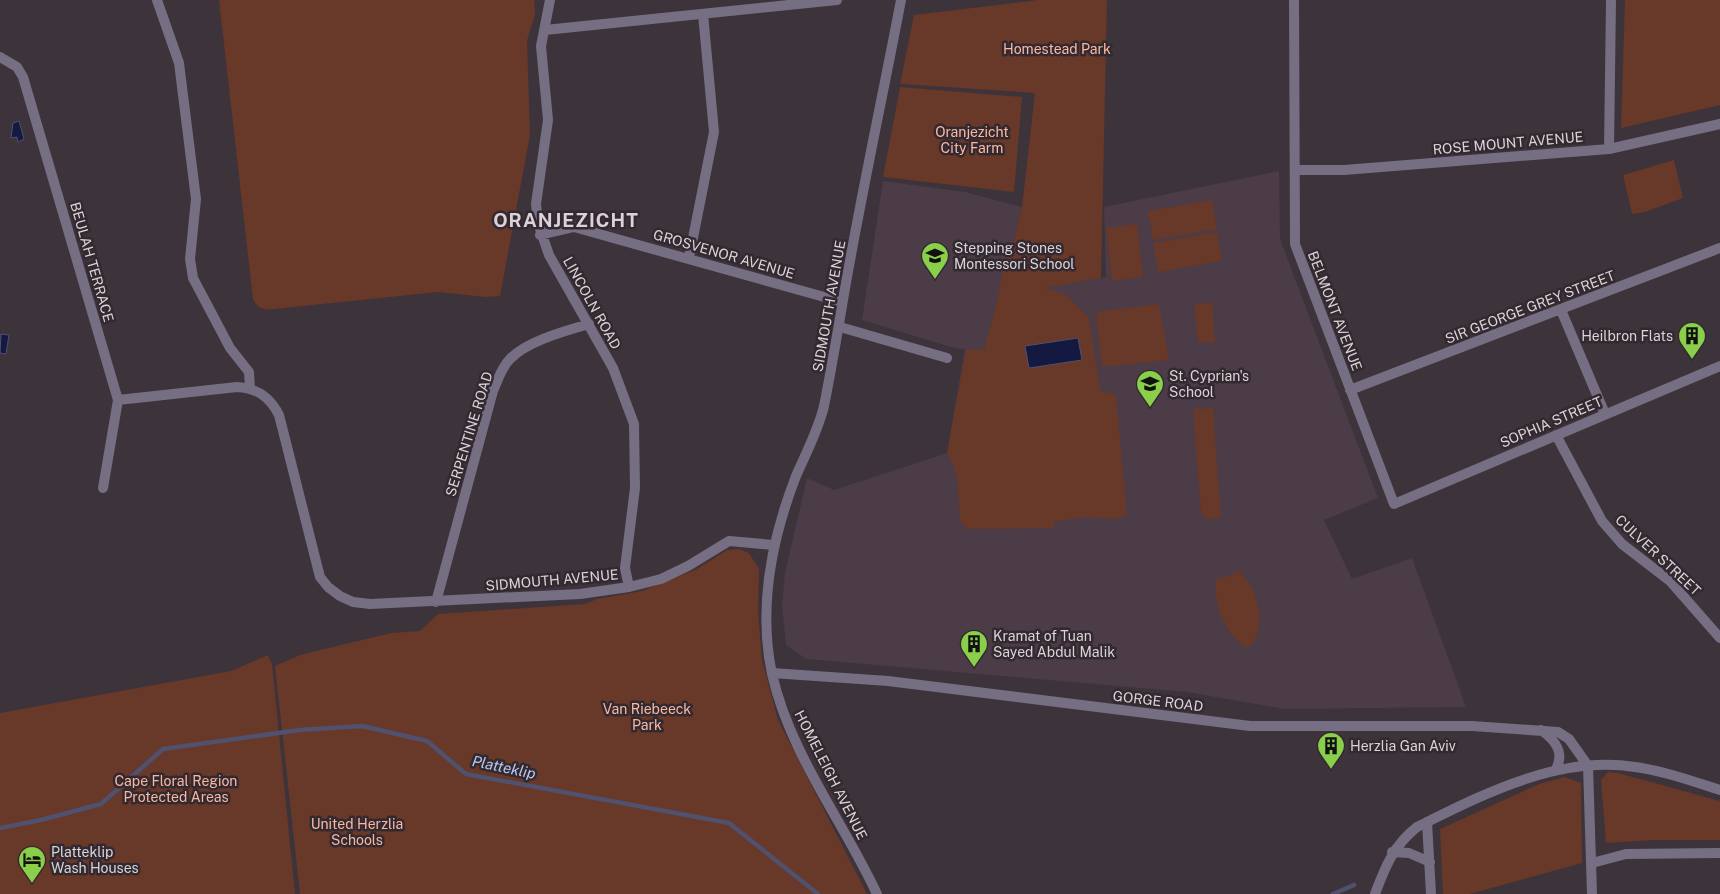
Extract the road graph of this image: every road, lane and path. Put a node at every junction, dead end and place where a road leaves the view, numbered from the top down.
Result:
1 (157, 0) edge
2 (550, 0) edge
3 (837, 0) edge
4 (901, 0) edge
5 (1294, 0) edge
6 (1610, 0) edge
7 (703, 14) junction
8 (545, 30) junction
9 (0, 58) edge
10 (1720, 124) edge
11 (1609, 149) junction
12 (1296, 170) junction
13 (540, 235) junction
14 (1720, 248) edge
15 (689, 258) junction
16 (842, 302) junction
17 (1561, 310) junction
18 (588, 324) junction
19 (840, 327) junction
20 (947, 358) dead end
21 (1720, 366) edge
22 (250, 388) junction
23 (1350, 390) junction
24 (118, 400) junction
25 (1605, 414) junction
26 (1556, 435) junction
27 (103, 488) dead end
28 (1394, 504) joint
29 (774, 545) junction
30 (629, 587) junction
31 (436, 602) junction
32 (1720, 638) edge
33 (772, 673) junction
34 (1542, 730) junction
35 (1588, 766) junction
36 (1556, 769) junction
37 (1720, 790) edge
38 (1426, 822) junction
39 (1392, 852) junction
40 (1720, 853) edge
41 (1430, 862) junction
42 (1592, 863) junction
43 (877, 894) edge
44 (1375, 894) edge
45 (1431, 894) edge
46 (1592, 894) edge

1 - 22 street
2 - 8 street, LINCOLN ROAD
3 - 7 street
4 - 16 street, SIDMOUTH AVENUE
5 - 12 street, BELMONT AVENUE
6 - 11 street
7 - 8 street
7 - 15 street
8 - 13 street, LINCOLN ROAD
9 - 24 street, BEULAH TERRACE
10 - 11 street, ROSE MOUNT AVENUE
11 - 12 street, ROSE MOUNT AVENUE
12 - 23 street, BELMONT AVENUE
13 - 15 street, GROSVENOR AVENUE
13 - 18 street, LINCOLN ROAD
14 - 17 street, SIR GEORGE GREY STREET
15 - 16 street, GROSVENOR AVENUE
16 - 19 street, SIDMOUTH AVENUE
17 - 23 street, SIR GEORGE GREY STREET
17 - 25 street
18 - 30 street, LINCOLN ROAD
18 - 31 street, SERPENTINE ROAD
19 - 20 street
19 - 29 street, SIDMOUTH AVENUE
21 - 25 street, SOPHIA STREET
22 - 24 street
22 - 31 street, SIDMOUTH AVENUE
23 - 28 street, BELMONT AVENUE
24 - 27 street, BEULAH TERRACE
25 - 26 street, SOPHIA STREET
26 - 28 street, SOPHIA STREET
26 - 32 street, CULVER STREET
29 - 30 street, SIDMOUTH AVENUE
29 - 33 street, HOMELEIGH AVENUE
30 - 31 street, SIDMOUTH AVENUE
33 - 34 street, GORGE ROAD
33 - 43 street, HOMELEIGH AVENUE
34 - 35 street, GORGE ROAD
34 - 36 street
35 - 36 street
35 - 37 street
35 - 42 street
36 - 38 street
38 - 39 street
38 - 41 street
39 - 41 street
39 - 44 street
40 - 42 street
41 - 45 street
42 - 46 street

